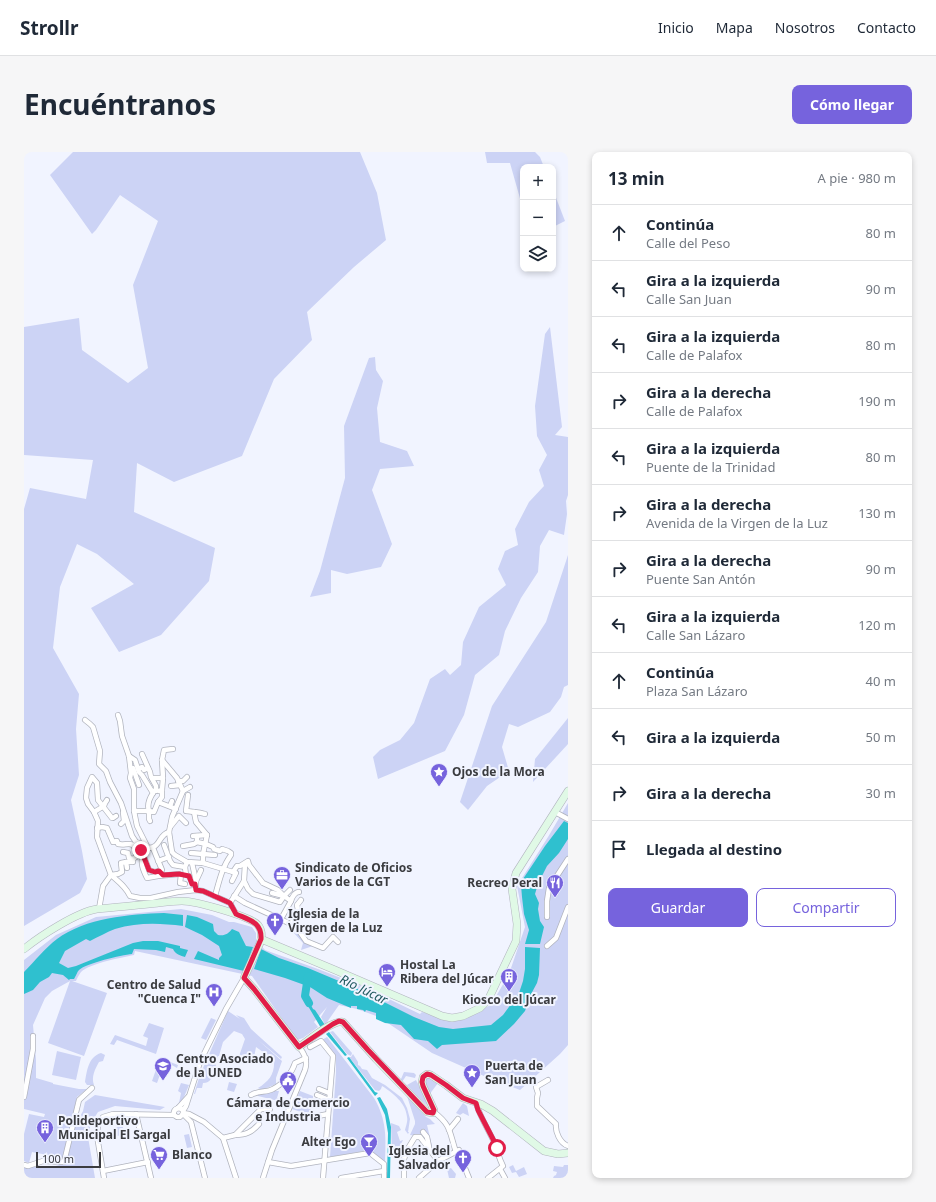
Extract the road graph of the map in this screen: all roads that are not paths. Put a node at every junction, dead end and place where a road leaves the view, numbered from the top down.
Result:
1 (118, 715) dead end
2 (85, 720) dead end
3 (173, 749) dead end
4 (142, 754) dead end
5 (129, 756) junction
6 (162, 760) junction
7 (130, 763) junction
8 (148, 768) junction
9 (138, 769) junction
10 (187, 776) dead end
11 (152, 778) junction
12 (163, 778) junction
13 (179, 783) junction
14 (139, 785) dead end
15 (171, 786) dead end
16 (190, 787) dead end
17 (162, 790) junction
18 (183, 791) junction
19 (568, 791) edge
20 (154, 792) junction
21 (188, 795) dead end
22 (107, 800) dead end
23 (172, 801) dead end
24 (158, 802) junction
25 (104, 806) junction
26 (170, 806) junction
27 (124, 809) junction
28 (176, 809) junction
29 (134, 811) junction
30 (149, 811) junction
31 (94, 812) junction
32 (194, 812) junction
33 (555, 812) junction
34 (205, 814) dead end
35 (116, 816) dead end
36 (566, 818) edge
37 (150, 822) dead end
38 (186, 823) dead end
39 (121, 824) dead end
40 (97, 828) junction
41 (170, 829) junction
42 (207, 835) junction
43 (134, 839) junction
44 (196, 843) junction
45 (206, 844) junction
46 (132, 845) junction
47 (164, 845) dead end
48 (183, 846) dead end
49 (149, 847) junction
50 (123, 852) dead end
51 (143, 854) junction
52 (169, 854) junction
53 (202, 854) junction
54 (215, 855) dead end
55 (133, 859) junction
56 (568, 859) edge
57 (123, 861) junction
58 (158, 861) junction
59 (189, 862) junction
60 (247, 862) junction
61 (203, 863) junction
62 (173, 865) junction
63 (185, 867) junction
64 (126, 868) dead end
65 (223, 869) junction
66 (201, 870) dead end
67 (159, 871) junction
68 (234, 872) junction
69 (111, 875) junction
70 (163, 875) junction
71 (185, 875) junction
72 (244, 880) junction
73 (232, 881) dead end
74 (195, 883) junction
75 (196, 890) junction
76 (290, 890) dead end
77 (300, 892) dead end
78 (272, 893) dead end
79 (215, 896) junction
80 (234, 896) junction
81 (284, 896) junction
82 (301, 900) dead end
83 (291, 901) junction
84 (230, 903) junction
85 (568, 907) edge
86 (99, 909) junction
87 (236, 914) junction
88 (547, 917) dead end
89 (282, 919) junction
90 (291, 924) junction
91 (260, 941) junction
92 (338, 942) dead end
93 (315, 944) junction
94 (547, 946) dead end
95 (24, 949) edge
96 (318, 951) dead end
97 (245, 975) junction
98 (33, 1036) dead end
99 (305, 1046) junction
100 (306, 1058) junction
101 (548, 1080) dead end
102 (92, 1088) dead end
103 (319, 1089) dead end
104 (329, 1093) junction
105 (251, 1095) dead end
106 (189, 1096) junction
107 (317, 1096) dead end
108 (24, 1097) edge
109 (329, 1100) junction
110 (476, 1103) junction
111 (178, 1108) junction
112 (270, 1109) dead end
113 (434, 1112) junction
114 (183, 1113) junction
115 (136, 1114) junction
116 (328, 1114) junction
117 (174, 1115) junction
118 (310, 1116) dead end
119 (458, 1119) dead end
120 (259, 1124) dead end
121 (450, 1130) junction
122 (423, 1132) dead end
123 (235, 1135) junction
124 (223, 1138) junction
125 (568, 1146) edge
126 (429, 1147) junction
127 (458, 1151) junction
128 (568, 1153) edge
129 (325, 1161) junction
130 (438, 1161) junction
131 (148, 1162) junction
132 (268, 1162) junction
133 (24, 1165) edge
134 (501, 1168) junction
135 (103, 1171) junction
136 (384, 1171) junction
137 (104, 1178) edge
138 (151, 1178) edge
139 (205, 1178) edge
140 (236, 1178) edge
141 (263, 1178) edge
142 (323, 1178) edge
143 (341, 1178) edge
144 (384, 1178) edge
145 (404, 1178) edge
146 (419, 1178) edge
147 (469, 1178) edge
148 (488, 1178) edge
149 (505, 1178) edge

1 - 5 street
2 - 27 street
3 - 6 street
4 - 8 street
5 - 7 street
5 - 9 street
6 - 12 street
6 - 13 street
7 - 14 street
7 - 29 street
8 - 9 street
8 - 11 street
9 - 20 street
10 - 13 street
11 - 12 street
11 - 20 street
12 - 17 street
13 - 15 street
13 - 18 street
16 - 18 street
17 - 20 street
17 - 24 street
18 - 28 street
19 - 33 street
20 - 30 street
21 - 32 street
22 - 25 street
23 - 26 street
24 - 26 street
24 - 30 street
25 - 31 street
25 - 31 street
25 - 35 street
26 - 28 street
27 - 39 street
27 - 43 street
28 - 41 street
29 - 30 street
29 - 49 street
30 - 37 street
31 - 40 street
32 - 34 street
32 - 42 street
33 - 36 street
33 - 91 street
38 - 41 street
40 - 46 street
40 - 69 street
41 - 49 street
41 - 52 street
42 - 44 street
42 - 45 street
43 - 46 street
43 - 49 street
44 - 45 street
44 - 48 street
44 - 53 street
45 - 53 street
45 - 65 street
46 - 51 street
46 - 55 street
47 - 52 street
49 - 51 street
49 - 58 street
50 - 55 street
51 - 67 street
51 - 70 street
52 - 58 street
52 - 59 street
52 - 62 street
53 - 54 street
53 - 61 street
55 - 57 street
56 - 88 street
57 - 64 street
57 - 69 street
58 - 67 street
59 - 61 street
59 - 63 street
59 - 74 street
60 - 68 street
60 - 72 street
60 - 81 street
61 - 65 street
62 - 63 street
62 - 71 street
63 - 71 street
65 - 68 street
65 - 79 street
66 - 74 street
67 - 70 street
68 - 73 street
69 - 75 street
69 - 86 street
70 - 71 street
71 - 74 street
71 - 74 street
72 - 80 street
72 - 81 street
74 - 75 street
75 - 79 street
76 - 81 street
77 - 83 street
78 - 81 street
79 - 84 street
80 - 84 street
80 - 89 street
81 - 83 street
82 - 90 street
83 - 89 street
84 - 87 street
85 - 94 street
86 - 87 street
86 - 95 street
87 - 91 street
89 - 90 street
90 - 93 street
91 - 97 street
92 - 93 street
93 - 96 street
97 - 99 street
97 - 106 street
98 - 108 street
99 - 100 street
99 - 104 street
99 - 113 street
100 - 105 street
100 - 132 street
101 - 125 street
102 - 133 street
103 - 104 street
104 - 109 street
106 - 111 street
106 - 114 street
107 - 109 street
109 - 116 street
110 - 113 street
110 - 128 street
110 - 134 street
111 - 114 street
111 - 117 street
112 - 123 street
113 - 121 street
114 - 117 street
114 - 124 street
114 - 139 street
115 - 117 street
115 - 131 street
115 - 135 street
116 - 118 street
116 - 129 street
119 - 121 street
120 - 123 street
121 - 127 street
122 - 126 street
123 - 124 street
124 - 140 street
126 - 130 street
126 - 145 street
127 - 130 street
127 - 147 street
129 - 132 street
129 - 136 street
129 - 142 street
130 - 146 street
131 - 135 street
131 - 138 street
132 - 141 street
134 - 148 street
134 - 149 street
135 - 137 street
136 - 143 street
136 - 144 street

